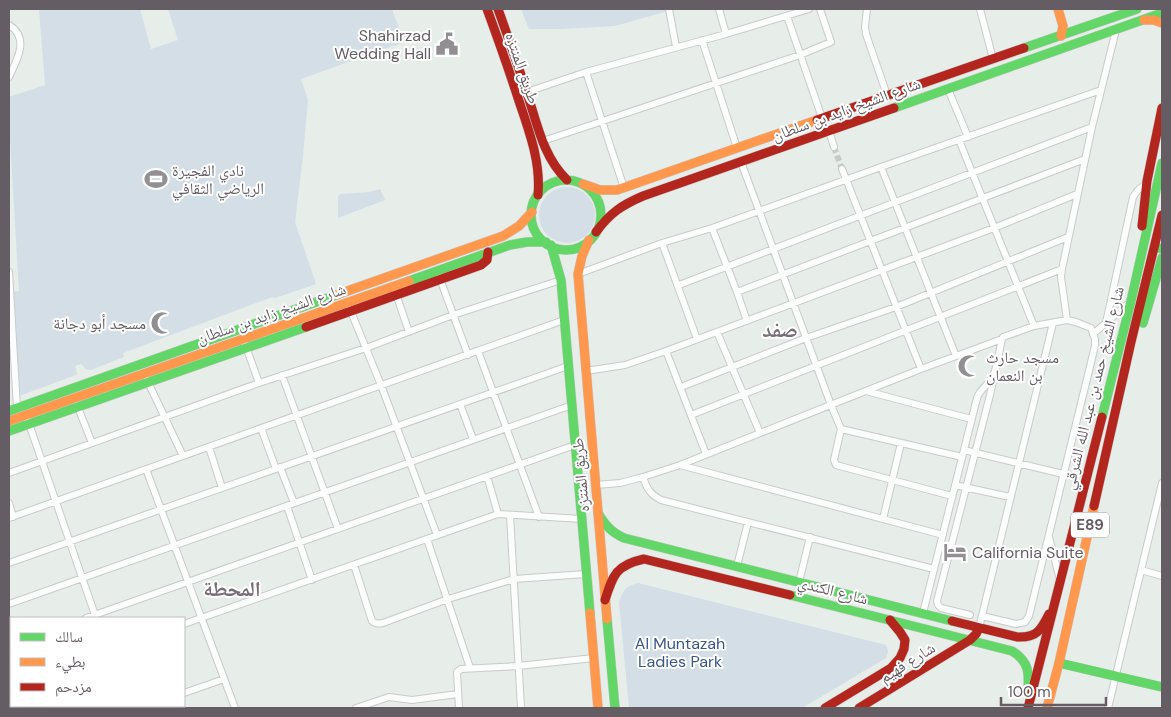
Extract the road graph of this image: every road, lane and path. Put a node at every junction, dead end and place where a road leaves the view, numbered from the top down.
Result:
1 (487, 9) edge
2 (498, 9) edge
3 (669, 9) edge
4 (719, 9) edge
5 (809, 9) edge
6 (820, 9) edge
7 (867, 9) edge
8 (980, 9) edge
9 (1058, 9) edge
10 (1138, 9) edge
11 (1162, 12) edge
12 (787, 16) junction
13 (1144, 20) junction
14 (1162, 23) edge
15 (9, 25) edge
16 (1116, 30) junction
17 (726, 34) junction
18 (1061, 36) junction
19 (702, 40) junction
20 (676, 47) junction
21 (800, 55) junction
22 (993, 59) junction
23 (586, 72) junction
24 (9, 77) edge
25 (717, 83) junction
26 (948, 88) junction
27 (1101, 90) junction
28 (527, 92) junction
29 (887, 95) junction
30 (1162, 108) edge
31 (822, 118) junction
32 (602, 121) junction
33 (1092, 127) junction
34 (829, 131) junction
35 (968, 137) junction
36 (959, 140) junction
37 (542, 141) junction
38 (834, 146) tunnel mouth
39 (737, 148) junction
40 (1085, 159) junction
41 (741, 162) junction
42 (1162, 162) edge
43 (881, 167) junction
44 (842, 169) tunnel mouth
45 (972, 173) junction
46 (568, 180) junction
47 (846, 180) junction
48 (583, 184) junction
49 (1146, 184) junction
50 (624, 188) junction
51 (1077, 194) junction
52 (538, 195) junction
53 (982, 199) junction
54 (895, 202) junction
55 (1144, 204) junction
56 (758, 211) junction
57 (532, 212) junction
58 (1130, 214) junction
59 (1162, 215) edge
60 (860, 216) junction
61 (712, 228) junction
62 (905, 228) junction
63 (994, 228) junction
64 (596, 232) junction
65 (1068, 237) junction
66 (590, 240) junction
67 (870, 242) junction
68 (662, 243) junction
69 (548, 244) junction
70 (1159, 248) edge
71 (774, 249) junction
72 (488, 252) junction
73 (1142, 252) junction
74 (917, 257) junction
75 (1162, 258) edge
76 (1008, 262) junction
77 (727, 266) junction
78 (1062, 269) junction
79 (436, 270) junction
80 (882, 270) junction
81 (9, 272) edge
82 (578, 274) junction
83 (783, 275) junction
84 (440, 280) junction
85 (561, 280) junction
86 (678, 285) junction
87 (393, 286) junction
88 (1018, 287) junction
89 (737, 292) junction
90 (931, 293) junction
91 (396, 295) junction
92 (1131, 301) junction
93 (347, 302) junction
94 (794, 303) junction
95 (896, 307) junction
96 (351, 311) junction
97 (453, 315) junction
98 (940, 317) junction
99 (564, 320) junction
100 (1067, 320) junction
101 (747, 321) junction
102 (1053, 323) junction
103 (1106, 324) junction
104 (1034, 326) junction
105 (906, 331) junction
106 (409, 332) junction
107 (717, 332) junction
108 (1093, 334) junction
109 (244, 338) junction
110 (806, 338) junction
111 (697, 339) junction
112 (1002, 339) junction
113 (1132, 342) junction
114 (247, 348) junction
115 (366, 348) junction
116 (478, 351) junction
117 (666, 351) junction
118 (468, 354) junction
119 (956, 356) junction
120 (568, 366) junction
121 (816, 366) junction
122 (732, 368) junction
123 (921, 369) junction
124 (586, 371) junction
125 (144, 373) junction
126 (994, 374) junction
127 (282, 375) junction
128 (148, 382) junction
129 (259, 383) junction
130 (381, 385) junction
131 (681, 387) junction
132 (866, 391) junction
133 (493, 393) junction
134 (743, 394) junction
135 (74, 398) junction
136 (460, 404) junction
137 (572, 404) junction
138 (831, 405) junction
139 (78, 407) junction
140 (13, 410) edge
141 (26, 415) junction
142 (691, 415) junction
143 (165, 416) junction
144 (296, 416) junction
145 (972, 419) junction
146 (9, 421) edge
147 (30, 424) junction
148 (397, 426) junction
149 (261, 428) junction
150 (507, 428) junction
151 (841, 429) junction
152 (9, 431) edge
153 (760, 433) junction
154 (474, 439) junction
155 (92, 443) junction
156 (901, 443) junction
157 (575, 444) junction
158 (209, 447) junction
159 (964, 450) junction
160 (975, 453) junction
161 (706, 454) junction
162 (183, 456) junction
163 (311, 456) junction
164 (962, 457) junction
165 (42, 461) junction
166 (410, 462) junction
167 (1019, 463) junction
168 (519, 464) junction
169 (680, 464) junction
170 (278, 468) junction
171 (146, 469) junction
172 (9, 473) edge
173 (1063, 474) junction
174 (487, 476) junction
175 (644, 477) junction
176 (893, 480) junction
177 (1162, 483) edge
178 (596, 484) junction
179 (955, 485) junction
180 (222, 488) junction
181 (966, 488) junction
182 (325, 492) junction
183 (952, 496) junction
184 (1010, 497) junction
185 (423, 498) junction
186 (56, 502) junction
187 (9, 503) edge
188 (294, 503) junction
189 (287, 506) junction
190 (161, 509) junction
191 (598, 513) junction
192 (498, 514) junction
193 (510, 515) junction
194 (539, 517) junction
195 (11, 518) edge
196 (582, 519) junction
197 (884, 519) junction
198 (748, 522) junction
199 (338, 529) junction
200 (943, 535) junction
201 (437, 536) junction
202 (1048, 536) junction
203 (810, 538) junction
204 (427, 539) junction
205 (70, 541) junction
206 (299, 542) junction
207 (175, 546) junction
208 (9, 563) edge
209 (354, 564) junction
210 (737, 566) junction
211 (934, 568) junction
212 (1141, 570) junction
213 (586, 574) junction
214 (1162, 576) edge
215 (83, 578) junction
216 (514, 579) junction
217 (312, 580) junction
218 (1061, 580) junction
219 (188, 582) junction
220 (799, 582) junction
221 (448, 599) junction
222 (606, 600) junction
223 (873, 600) junction
224 (1056, 600) junction
225 (9, 604) edge
226 (923, 613) junction
227 (868, 615) junction
228 (970, 615) dead end
229 (982, 616) junction
230 (96, 617) edge
231 (202, 618) junction
232 (890, 620) junction
233 (185, 624) edge
234 (979, 628) junction
235 (970, 640) junction
236 (594, 658) junction
237 (1059, 663) junction
238 (518, 666) junction
239 (470, 668) junction
240 (1116, 676) junction
241 (224, 679) junction
242 (1162, 687) edge
243 (185, 693) edge
244 (458, 694) junction
245 (874, 704) edge
246 (235, 708) edge
247 (356, 708) edge
248 (459, 708) edge
249 (521, 708) edge
250 (598, 708) edge
251 (614, 708) edge
252 (825, 708) edge
253 (859, 708) edge
254 (1028, 708) edge
255 (1047, 708) edge
256 (1108, 708) edge

1 - 52 main road, طريق المنتزه
2 - 28 main road, طريق المنتزه
3 - 20 street
4 - 17 street
5 - 12 street
6 - 21 street
7 - 29 street
8 - 22 street
9 - 18 main road
10 - 18 main road, شارع الشيخ زايد بن سلطان
11 - 13 main road, شارع الشيخ زايد بن سلطان
12 - 17 street
12 - 21 street
13 - 14 main road
13 - 16 main road, شارع الشيخ زايد بن سلطان
15 - 24 street
16 - 26 main road, شارع الشيخ زايد بن سلطان
16 - 27 street
17 - 19 street
18 - 22 main road, شارع الشيخ زايد بن سلطان
19 - 20 street
19 - 25 street
20 - 23 street
21 - 25 street
21 - 31 street
22 - 29 main road, شارع الشيخ زايد بن سلطان
23 - 28 street
23 - 32 street
25 - 32 street
25 - 39 street
26 - 34 main road, شارع الشيخ زايد بن سلطان
26 - 35 street
27 - 33 street
27 - 35 street
28 - 37 main road, طريق المنتزه
29 - 31 main road, شارع الشيخ زايد بن سلطان
30 - 49 main road
31 - 39 main road, شارع الشيخ زايد بن سلطان
32 - 37 street
32 - 50 street
33 - 40 street
33 - 45 street
34 - 38 street
34 - 41 main road, شارع الشيخ زايد بن سلطان
35 - 36 street
36 - 43 street
36 - 45 street
37 - 46 main road, طريق المنتزه
39 - 50 main road, شارع الشيخ زايد بن سلطان
40 - 51 street
40 - 53 street
41 - 56 street
41 - 64 main road, شارع الشيخ زايد بن سلطان
42 - 73 main road, شارع الشيخ حمد بن عبد الله الشرقي
43 - 47 street
43 - 54 street
44 - 47 street
45 - 53 street
45 - 54 street
46 - 48 main road
46 - 52 main road
47 - 56 street
47 - 60 street
48 - 50 main road, شارع الشيخ زايد بن سلطان
48 - 64 main road
49 - 55 main road
49 - 58 street
51 - 63 street
51 - 65 street
52 - 57 main road
53 - 62 street
53 - 63 street
54 - 60 street
54 - 62 street
55 - 58 street
55 - 73 main road
56 - 61 street
56 - 71 street
57 - 69 main road
57 - 140 main road, شارع الشيخ زايد بن سلطان
58 - 103 street
59 - 70 main road, شارع الشيخ حمد بن عبد الله الشرقي
60 - 67 street
60 - 71 street
61 - 68 street
61 - 77 street
62 - 67 street
62 - 74 street
63 - 74 street
63 - 76 street
64 - 66 main road
65 - 76 street
65 - 78 street
66 - 69 main road
66 - 82 main road, طريق المنتزه
67 - 80 street
67 - 83 street
68 - 82 street
68 - 86 street
69 - 72 main road, شارع الشيخ زايد بن سلطان
69 - 85 main road, طريق المنتزه
70 - 113 main road, شارع الشيخ حمد بن عبد الله الشرقي
71 - 77 street
71 - 83 street
72 - 79 main road, شارع الشيخ زايد بن سلطان
72 - 84 main road
73 - 92 main road, شارع الشيخ حمد بن عبد الله الشرقي
74 - 80 street
74 - 90 street
75 - 113 main road
76 - 88 street
76 - 90 street
77 - 86 street
77 - 89 street
78 - 88 street
78 - 100 street
79 - 84 street
79 - 87 main road, شارع الشيخ زايد بن سلطان
80 - 94 street
80 - 95 street
81 - 140 street
82 - 124 main road, طريق المنتزه
83 - 89 street
83 - 94 street
84 - 91 main road
84 - 97 street
85 - 97 street
85 - 99 main road, طريق المنتزه
86 - 111 street
87 - 91 street
87 - 93 main road, شارع الشيخ زايد بن سلطان
88 - 98 street
88 - 104 street
89 - 101 street
90 - 95 street
90 - 98 street
91 - 96 main road
91 - 106 street
92 - 103 street
92 - 218 main road, شارع الشيخ حمد بن عبد الله الشرقي / E89
93 - 96 street
93 - 109 main road, شارع الشيخ زايد بن سلطان
94 - 101 street
94 - 110 street
95 - 105 street
95 - 110 street
96 - 114 main road
96 - 115 street
97 - 106 street
97 - 118 street
98 - 105 street
98 - 119 street
99 - 116 street
99 - 120 main road, طريق المنتزه
100 - 102 street
100 - 108 street
101 - 107 street
102 - 104 street
102 - 167 street
103 - 108 street
104 - 112 street
105 - 121 street
105 - 123 street
106 - 115 street
107 - 111 street
107 - 122 street
108 - 173 street
109 - 114 street
109 - 125 main road, شارع الشيخ زايد بن سلطان
110 - 121 street
110 - 122 street
111 - 117 street
112 - 119 street
112 - 126 street
113 - 237 main road, شارع الشيخ حمد بن عبد الله الشرقي / E89
114 - 128 main road
114 - 129 street
115 - 127 street
115 - 130 street
116 - 118 street
116 - 133 street
117 - 124 street
117 - 131 street
118 - 130 street
119 - 123 street
120 - 133 street
120 - 137 main road, طريق المنتزه
121 - 134 street
121 - 138 street
122 - 131 street
122 - 134 street
123 - 132 street
124 - 178 main road, طريق المنتزه
125 - 128 street
125 - 135 main road, شارع الشيخ زايد بن سلطان
126 - 145 street
126 - 160 street
127 - 129 street
127 - 144 street
128 - 139 main road
128 - 143 street
129 - 143 street
130 - 144 street
130 - 148 street
131 - 142 street
132 - 138 street
132 - 145 street
133 - 136 street
133 - 150 street
134 - 142 street
134 - 153 street
135 - 139 street
135 - 141 main road, شارع الشيخ زايد بن سلطان
136 - 148 street
136 - 154 street
137 - 150 street
137 - 157 main road, طريق المنتزه
138 - 151 street
138 - 153 street
139 - 147 main road
139 - 155 street
141 - 146 main road, شارع الشيخ زايد بن سلطان
141 - 147 street
142 - 161 street
143 - 155 street
143 - 162 street
144 - 149 street
144 - 163 street
145 - 159 street
147 - 152 main road
147 - 165 street
148 - 163 street
148 - 166 street
149 - 158 street
149 - 170 street
150 - 154 street
150 - 168 street
151 - 156 street
151 - 176 street
153 - 161 street
154 - 166 street
155 - 165 street
156 - 164 street
156 - 176 street
157 - 168 street
157 - 196 main road, طريق المنتزه
158 - 162 street
158 - 180 street
159 - 160 street
159 - 164 street
160 - 167 street
160 - 181 street
161 - 169 street
162 - 171 street
163 - 170 street
163 - 182 street
164 - 179 street
165 - 172 street
165 - 186 street
166 - 182 street
166 - 185 street
167 - 173 street
167 - 184 street
168 - 174 street
168 - 194 street
169 - 175 street
169 - 197 street
170 - 180 street
170 - 188 street
171 - 186 street
171 - 190 street
173 - 202 street
174 - 185 street
174 - 192 street
175 - 178 street
175 - 198 street
176 - 183 street
176 - 197 street
177 - 212 street
178 - 191 main road, طريق المنتزه
179 - 181 street
179 - 183 street
180 - 190 street
181 - 184 street
181 - 228 street
182 - 188 street
182 - 199 street
183 - 200 street
184 - 229 street
185 - 199 street
185 - 201 street
186 - 195 street
186 - 205 street
187 - 195 street
188 - 189 street
189 - 206 street
189 - 207 street
190 - 205 street
190 - 207 street
191 - 210 main road, شارع الكندي
191 - 222 main road, طريق المنتزه
192 - 193 street
192 - 201 street
193 - 194 street
193 - 216 street
194 - 196 street
196 - 213 main road, طريق المنتزه
197 - 200 street
198 - 203 street
198 - 210 street
199 - 206 street
200 - 211 street
201 - 204 street
202 - 218 street
202 - 229 street
203 - 211 street
203 - 220 street
204 - 209 street
204 - 221 street
205 - 208 street
205 - 215 street
206 - 217 street
206 - 219 street
207 - 215 street
207 - 219 street
209 - 217 street
209 - 221 street
210 - 220 main road, شارع الكندي
211 - 226 street
212 - 214 street
212 - 240 street
213 - 216 street
213 - 236 main road, طريق المنتزه
215 - 225 street
215 - 230 street
216 - 221 street
216 - 238 street
217 - 231 street
218 - 224 main road, شارع الشيخ حمد بن عبد الله الشرقي / E89
219 - 230 street
219 - 231 street
220 - 223 main road, شارع الكندي
221 - 239 street
222 - 227 main road, شارع الكندي
222 - 251 main road, طريق المنتزه
223 - 226 main road, شارع الكندي
223 - 227 main road
224 - 234 main road, شارع الكندي
224 - 254 main road, شارع الشيخ حمد بن عبد الله الشرقي / E89
226 - 234 main road, شارع الكندي
227 - 232 main road, شارع الكندي
229 - 234 street
231 - 233 street
231 - 241 street
232 - 235 main road, شارع الكندي
232 - 252 main road, شارع فهيم
234 - 235 main road
235 - 245 main road, شارع فهيم
235 - 254 main road, شارع الكندي
236 - 238 street
236 - 250 main road, طريق المنتزه
237 - 240 main road
237 - 255 main road, شارع الشيخ حمد بن عبد الله الشرقي / E89
238 - 239 street
238 - 249 street
239 - 244 street
240 - 242 main road
240 - 256 street
241 - 243 street
241 - 246 street
244 - 247 street
244 - 248 street
245 - 253 main road, شارع فهيم

